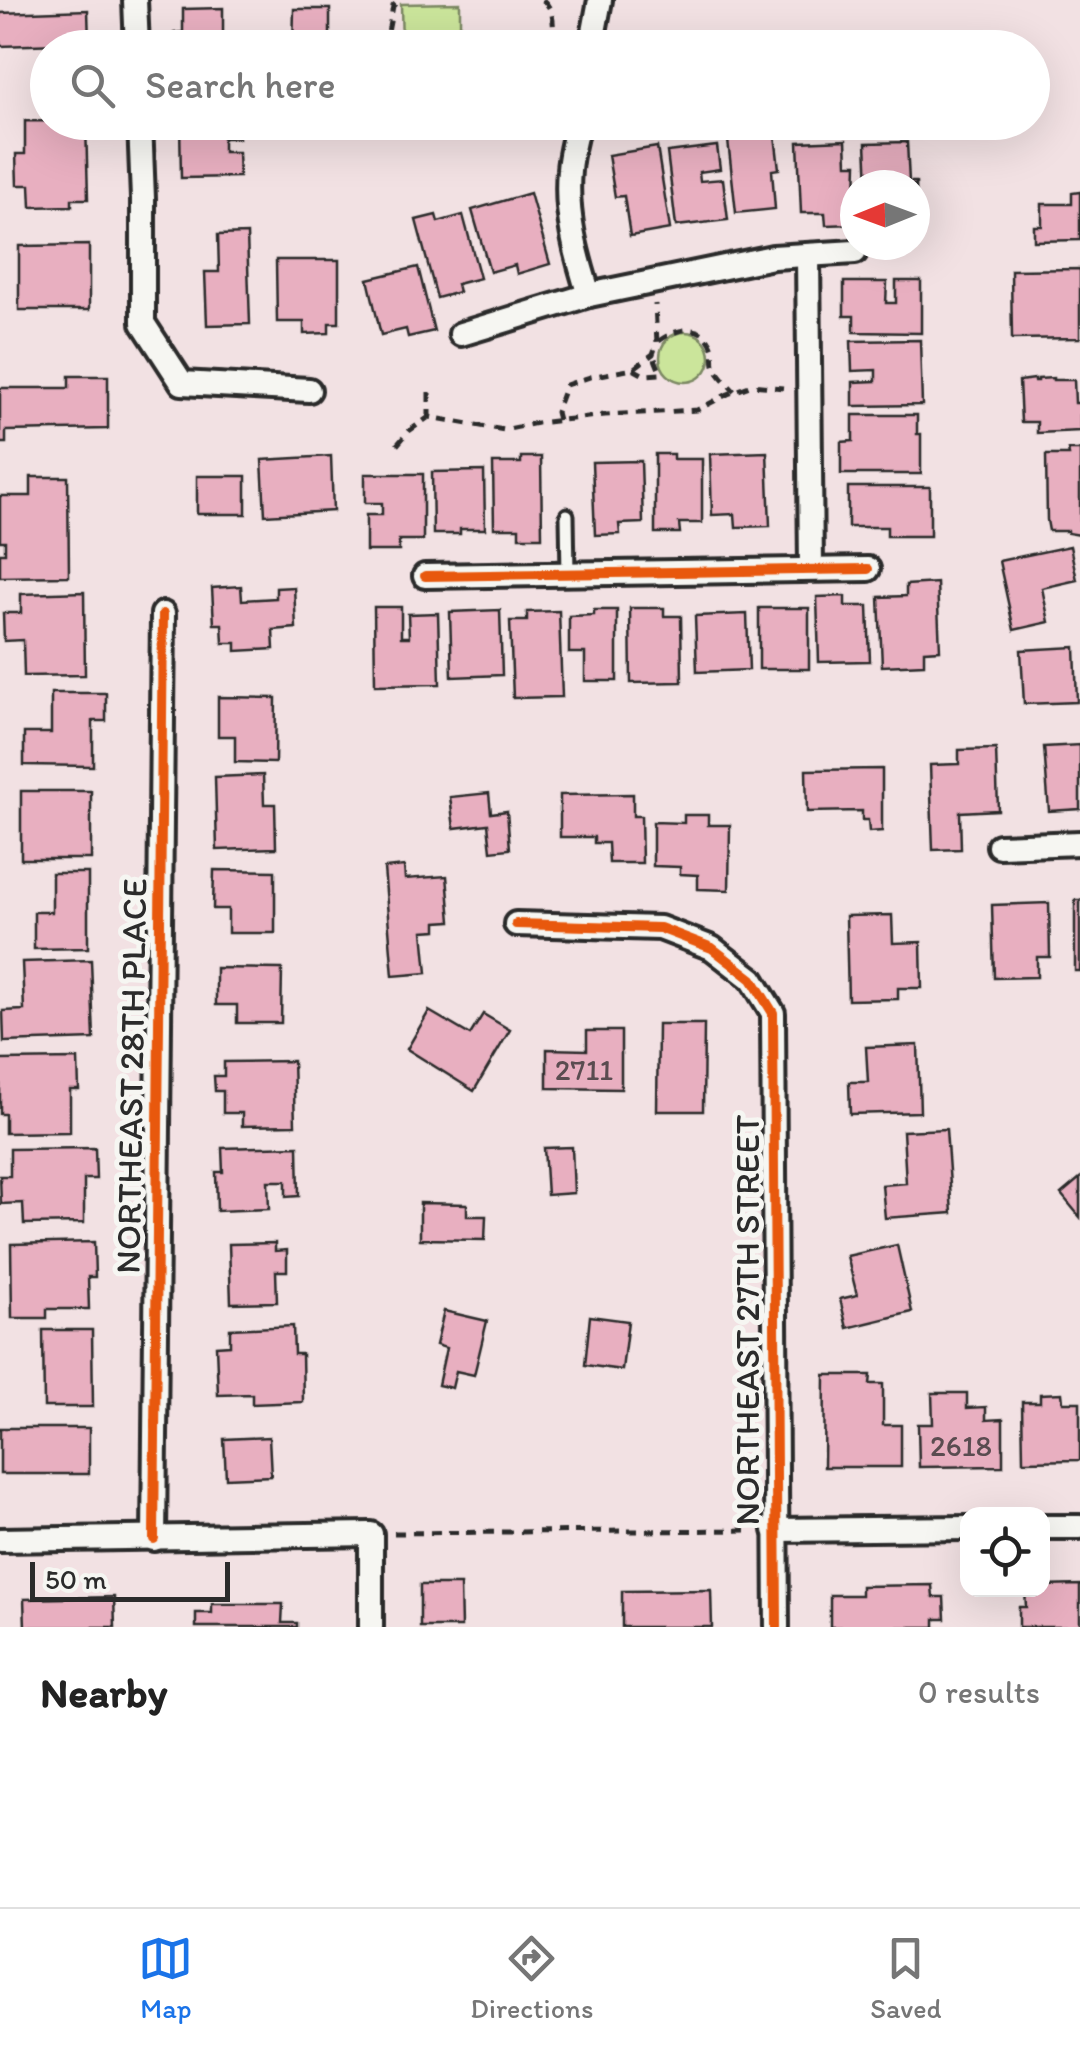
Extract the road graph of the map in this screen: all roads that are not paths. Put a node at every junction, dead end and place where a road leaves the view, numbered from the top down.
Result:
1 (135, 0) edge
2 (600, 0) edge
3 (136, 30) edge
4 (594, 30) edge
5 (141, 140) edge
6 (575, 140) edge
7 (840, 253) edge
8 (808, 255) junction
9 (589, 295) junction
10 (461, 334) dead end
11 (309, 390) dead end
12 (566, 515) dead end
13 (811, 569) junction
14 (868, 569) dead end
15 (568, 574) junction
16 (425, 576) dead end
17 (163, 614) dead end
18 (1080, 843) edge
19 (999, 846) dead end
20 (516, 924) dead end
21 (1080, 1527) edge
22 (960, 1528) edge
23 (1050, 1528) edge
24 (775, 1530) junction
25 (154, 1538) junction
26 (0, 1540) edge
27 (372, 1627) edge
28 (777, 1627) edge

1 - 3 street
2 - 4 street
5 - 11 street
6 - 9 street
7 - 8 street
8 - 9 street
8 - 13 street
9 - 10 street
12 - 15 lane
13 - 14 street
13 - 15 street
15 - 16 street
17 - 25 street, NORTHEAST 28TH PLACE
18 - 19 street
20 - 24 street, NORTHEAST 27TH STREET
21 - 23 street
22 - 24 street
24 - 28 street, NORTHEAST 27TH STREET
25 - 26 street
25 - 27 street

